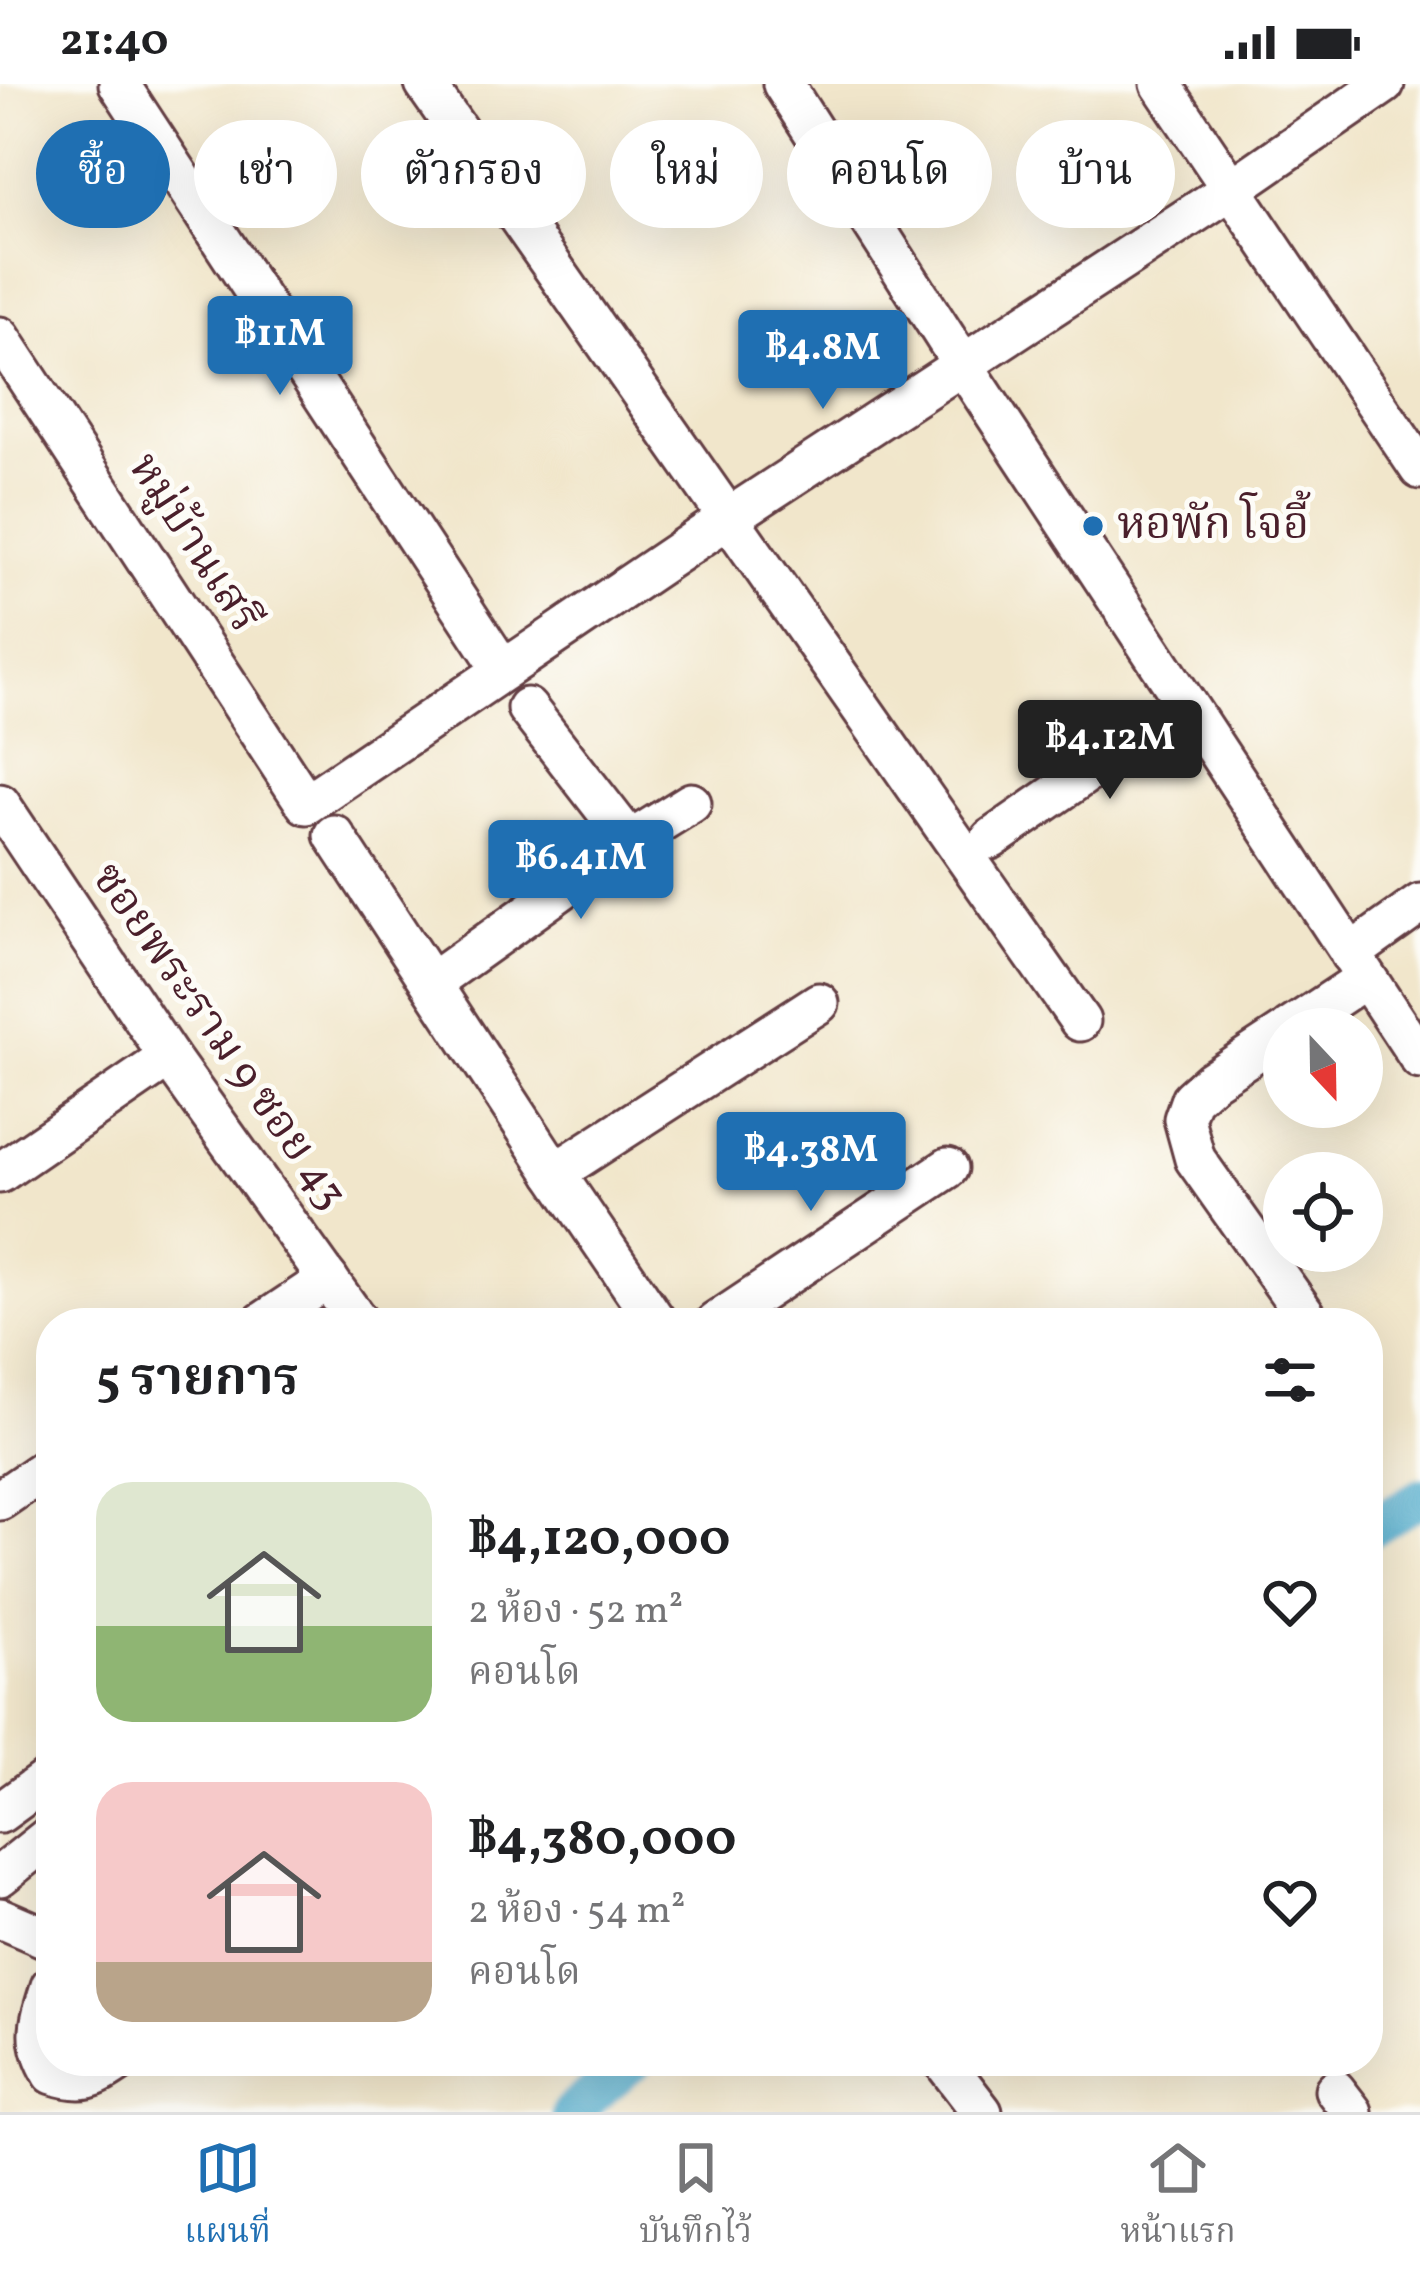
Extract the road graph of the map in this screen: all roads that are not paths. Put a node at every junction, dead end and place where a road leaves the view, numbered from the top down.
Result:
1 (119, 84) edge
2 (425, 84) edge
3 (783, 84) edge
4 (1161, 84) edge
5 (1384, 84) edge
6 (1230, 190) junction
7 (0, 337) edge
8 (963, 365) junction
9 (1420, 469) edge
10 (727, 519) junction
11 (503, 670) junction
12 (1186, 704) junction
13 (526, 708) dead end
14 (691, 802) dead end
15 (0, 804) edge
16 (334, 835) dead end
17 (991, 839) dead end
18 (630, 841) junction
19 (12, 847) edge
20 (1420, 904) edge
21 (1358, 966) junction
22 (431, 983) junction
23 (819, 1003) dead end
24 (1312, 1008) edge
25 (1080, 1021) dead end
26 (1263, 1047) edge
27 (169, 1057) junction
28 (1420, 1059) edge
29 (948, 1168) dead end
30 (0, 1173) edge
31 (555, 1173) junction
32 (328, 1279) junction
33 (284, 1308) edge
34 (348, 1308) edge
35 (647, 1308) edge
36 (738, 1308) edge
37 (1300, 1308) edge
38 (36, 1475) edge
39 (0, 1499) edge
40 (36, 1787) edge
41 (0, 1813) edge
42 (36, 1847) edge
43 (0, 1876) edge
44 (0, 1918) edge
45 (36, 1934) edge
46 (59, 2076) edge
47 (94, 2076) edge
48 (954, 2076) edge
49 (982, 2112) edge

1 - 11 street
2 - 10 street
3 - 8 street
4 - 6 street
5 - 6 street
6 - 8 street
6 - 9 street
7 - 11 street, หมู่บ้านเสรี
8 - 10 street
8 - 12 street
10 - 11 street
10 - 25 street
12 - 17 street
12 - 21 street
13 - 18 street
14 - 18 street
15 - 19 street, ซอยพระราม 9 ซอย 43
16 - 22 street
18 - 22 street
19 - 27 street, ซอยพระราม 9 ซอย 43
20 - 21 street
21 - 24 street
21 - 28 street
22 - 31 street
23 - 31 street
26 - 37 street
27 - 30 street
27 - 32 street, ซอยพระราม 9 ซอย 43
29 - 36 street
31 - 35 street
32 - 33 street
32 - 34 street, ซอยพระราม 9 ซอย 43
38 - 39 street
40 - 41 street
42 - 43 street
44 - 45 street
46 - 47 street
48 - 49 street

